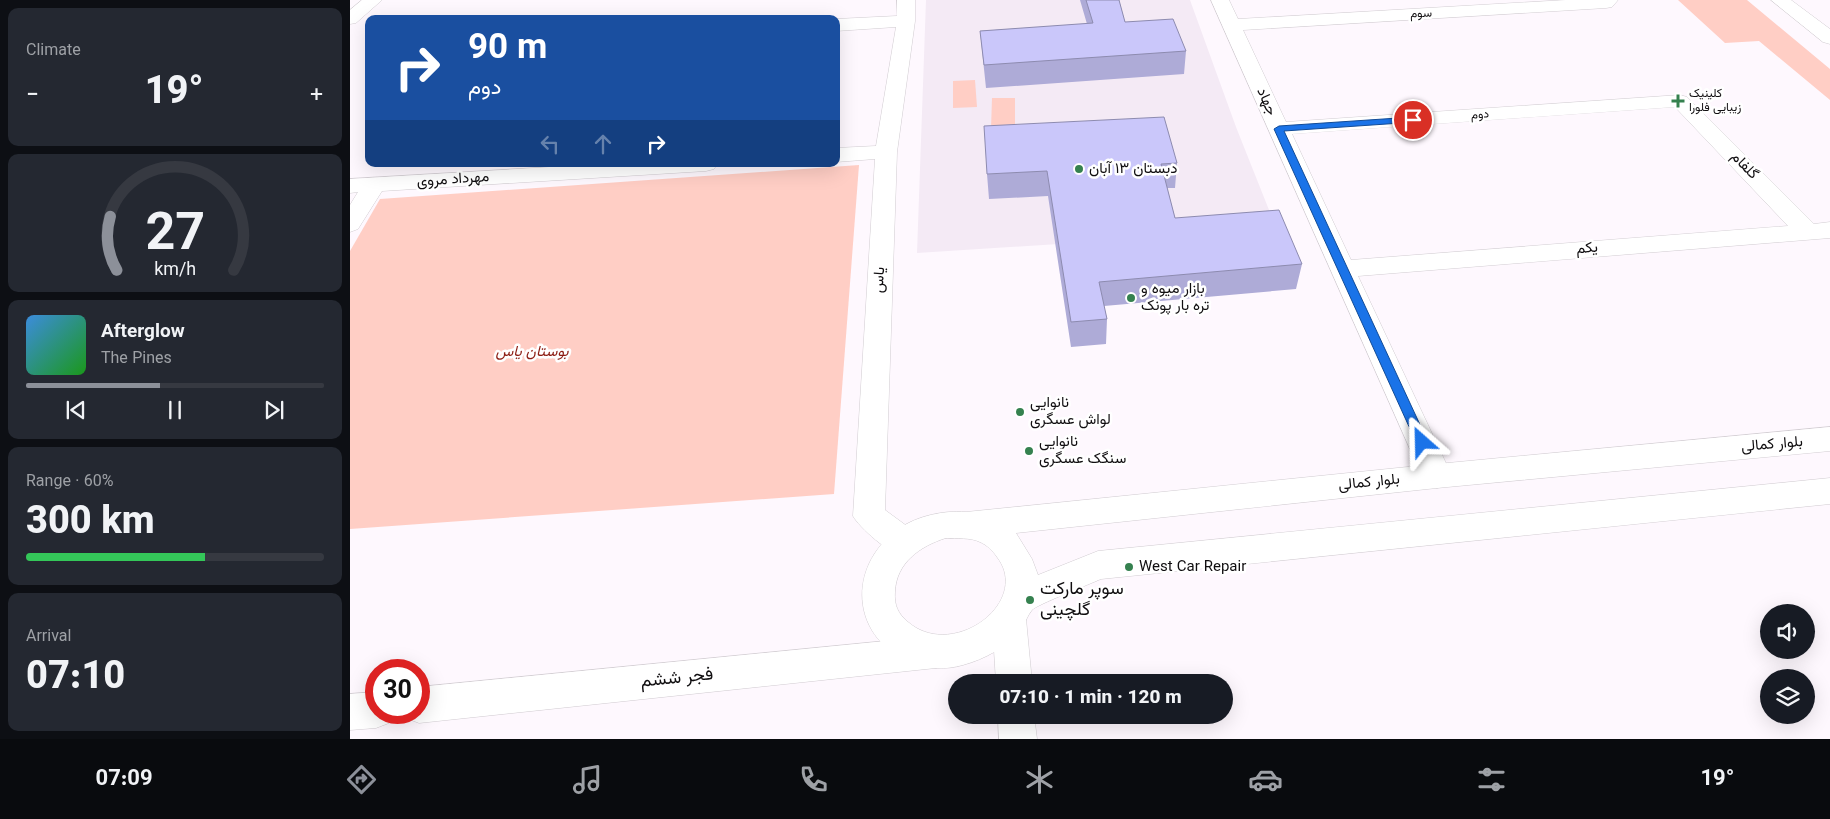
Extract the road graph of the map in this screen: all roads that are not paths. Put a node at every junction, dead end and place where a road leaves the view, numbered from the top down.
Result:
1 (373, 0) edge
2 (1220, 0) edge
3 (1608, 0) edge
4 (1780, 0) edge
5 (906, 11) edge
6 (350, 19) edge
7 (840, 25) edge
8 (1232, 25) junction
9 (1830, 38) edge
10 (1680, 102) joint
11 (1279, 129) junction
12 (886, 152) junction
13 (840, 156) edge
14 (659, 167) edge
15 (374, 185) junction
16 (350, 186) edge
17 (350, 224) edge
18 (1819, 230) edge
19 (1343, 269) junction
20 (1830, 439) edge
21 (1438, 476) junction
22 (1830, 491) edge
23 (968, 525) junction
24 (904, 542) junction
25 (1014, 609) junction
26 (936, 652) junction
27 (1014, 674) edge
28 (430, 704) edge
29 (365, 711) edge
30 (350, 712) edge
31 (1017, 724) edge
32 (1018, 739) edge

1 - 6 street
2 - 8 street, جهاد
3 - 8 street, سوم
4 - 9 street
5 - 7 street
5 - 12 street, یاس
8 - 11 street, جهاد
10 - 11 street, دوم
10 - 18 street, گلفام
11 - 19 street, جهاد
12 - 13 street
12 - 24 street, یاس
14 - 15 street, مهرداد مروی
15 - 16 street, مهرداد مروی
15 - 17 street
18 - 19 street, یکم
19 - 21 street, جهاد
20 - 21 street, بلوار کمالی
21 - 23 street, بلوار کمالی
22 - 25 street
23 - 24 street
23 - 25 street
24 - 26 street
25 - 26 street
25 - 27 street
26 - 28 street, فجر ششم
29 - 30 street
31 - 32 street

